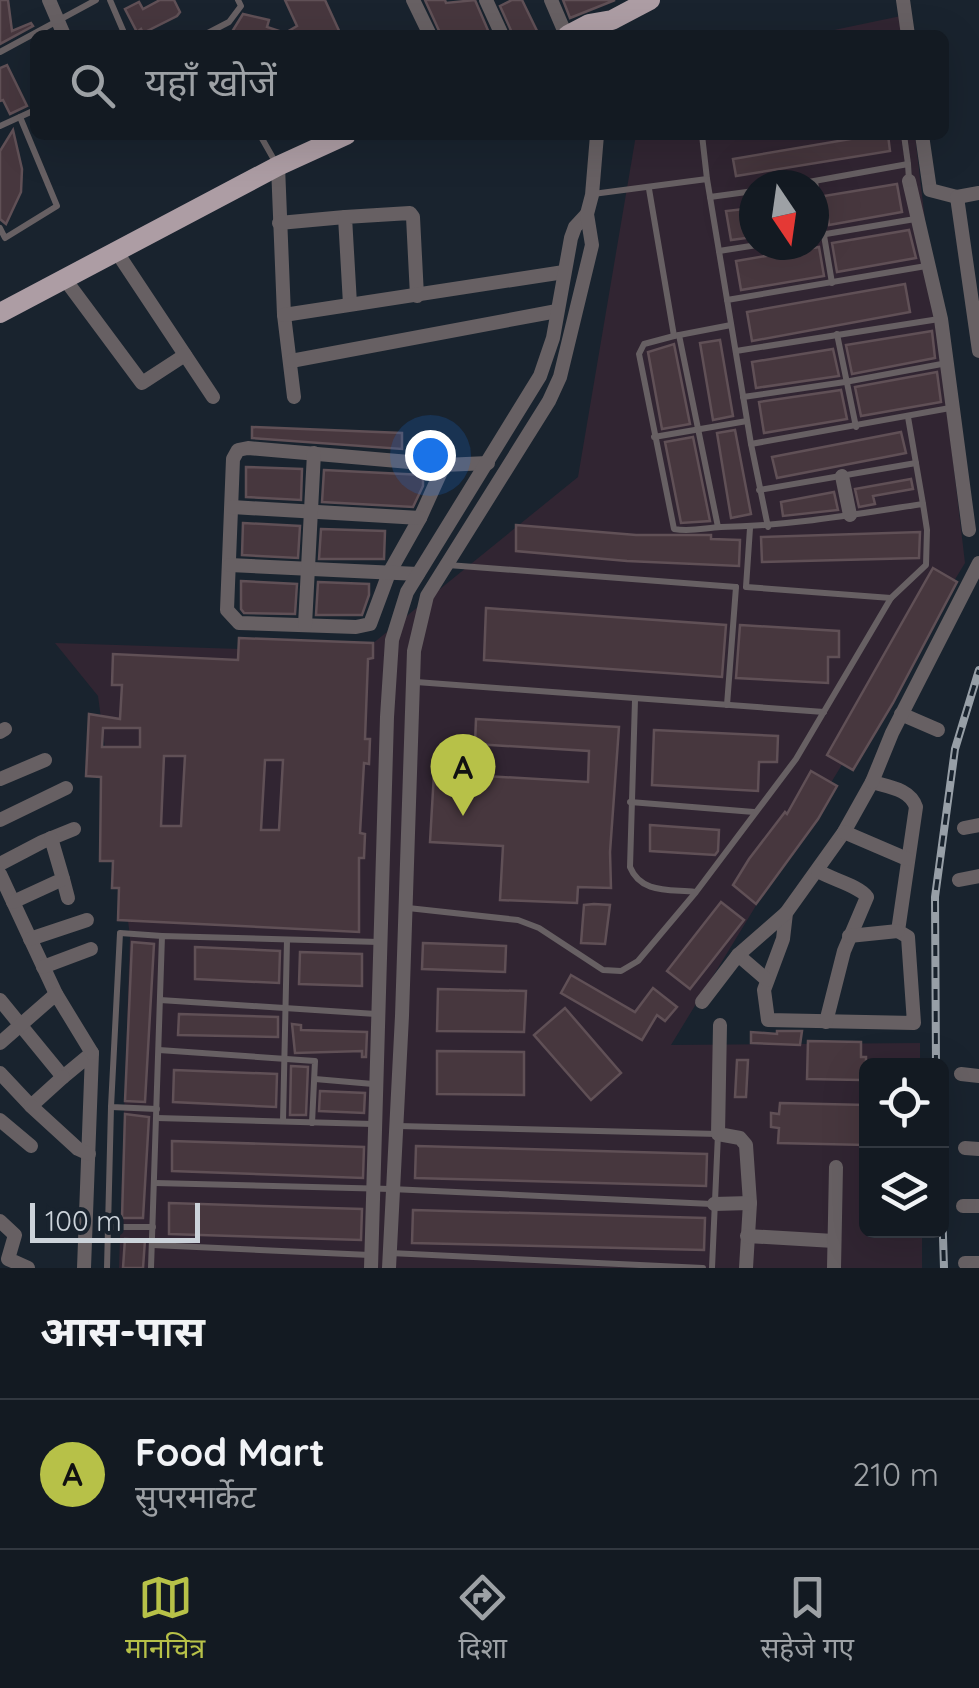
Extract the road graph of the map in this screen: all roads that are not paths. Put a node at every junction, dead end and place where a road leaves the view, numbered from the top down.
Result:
1 (48, 0) edge
2 (96, 0) edge
3 (110, 0) edge
4 (238, 0) edge
5 (413, 0) edge
6 (486, 0) edge
7 (551, 0) edge
8 (622, 0) edge
9 (650, 0) edge
10 (903, 0) edge
11 (61, 28) edge
12 (123, 30) edge
13 (214, 30) edge
14 (428, 30) edge
15 (500, 30) edge
16 (565, 30) edge
17 (590, 30) edge
18 (907, 30) edge
19 (30, 40) edge
20 (0, 52) edge
21 (30, 112) edge
22 (20, 117) junction
23 (0, 126) edge
24 (263, 140) edge
25 (335, 140) edge
26 (597, 140) edge
27 (702, 140) edge
28 (905, 140) edge
29 (923, 140) edge
30 (908, 164) junction
31 (278, 166) junction
32 (829, 179) edge
33 (706, 180) junction
34 (908, 181) joint
35 (649, 188) junction
36 (739, 193) edge
37 (979, 193) edge
38 (592, 194) junction
39 (957, 196) junction
40 (710, 198) junction
41 (587, 214) junction
42 (345, 217) junction
43 (916, 219) junction
44 (279, 222) junction
45 (0, 228) edge
46 (829, 233) edge
47 (739, 248) edge
48 (116, 251) junction
49 (719, 251) junction
50 (828, 260) edge
51 (927, 266) junction
52 (564, 272) junction
53 (64, 278) junction
54 (974, 282) edge
55 (832, 283) junction
56 (417, 296) junction
57 (727, 300) junction
58 (350, 304) junction
59 (557, 311) junction
60 (0, 312) edge
61 (284, 315) junction
62 (940, 319) junction
63 (731, 325) junction
64 (836, 334) junction
65 (676, 336) junction
66 (979, 350) edge
67 (736, 351) junction
68 (185, 355) junction
69 (290, 361) junction
70 (948, 362) junction
71 (846, 382) junction
72 (213, 397) dead end
73 (294, 397) dead end
74 (743, 397) junction
75 (951, 408) junction
76 (908, 417) junction
77 (748, 421) junction
78 (856, 427) junction
79 (699, 430) junction
80 (654, 438) junction
81 (751, 444) junction
82 (314, 454) junction
83 (488, 463) junction
84 (916, 463) junction
85 (444, 464) junction
86 (842, 476) junction
87 (759, 490) junction
88 (923, 504) junction
89 (232, 507) junction
90 (312, 511) junction
91 (850, 514) junction
92 (420, 518) junction
93 (718, 527) junction
94 (768, 527) junction
95 (750, 528) junction
96 (969, 530) dead end
97 (979, 563) edge
98 (446, 564) junction
99 (230, 565) junction
100 (308, 568) junction
101 (389, 573) junction
102 (418, 574) junction
103 (736, 587) junction
104 (746, 587) junction
105 (891, 598) junction
106 (305, 625) junction
107 (414, 682) junction
108 (635, 700) junction
109 (727, 705) junction
110 (824, 712) junction
111 (902, 714) junction
112 (938, 730) dead end
113 (45, 760) dead end
114 (0, 779) edge
115 (872, 782) junction
116 (66, 788) dead end
117 (630, 802) junction
118 (756, 812) junction
119 (0, 820) edge
120 (74, 830) dead end
121 (844, 832) junction
122 (50, 838) junction
123 (907, 859) junction
124 (0, 864) edge
125 (818, 871) junction
126 (0, 874) edge
127 (979, 876) edge
128 (63, 879) junction
129 (958, 880) dead end
130 (696, 892) junction
131 (68, 898) dead end
132 (13, 902) junction
133 (403, 907) junction
134 (786, 913) junction
135 (87, 920) dead end
136 (898, 931) junction
137 (162, 936) junction
138 (849, 936) junction
139 (30, 939) junction
140 (288, 940) junction
141 (379, 942) junction
142 (91, 950) dead end
143 (738, 955) junction
144 (43, 967) junction
145 (768, 980) junction
146 (56, 994) junction
147 (0, 1000) edge
148 (160, 1000) junction
149 (702, 1002) dead end
150 (288, 1010) junction
151 (377, 1014) junction
152 (826, 1022) junction
153 (720, 1025) dead end
154 (20, 1027) junction
155 (0, 1044) edge
156 (159, 1050) junction
157 (92, 1053) junction
158 (285, 1058) junction
159 (0, 1073) edge
160 (960, 1074) dead end
161 (979, 1076) edge
162 (63, 1077) junction
163 (315, 1080) junction
164 (375, 1084) junction
165 (30, 1106) junction
166 (111, 1107) junction
167 (157, 1113) junction
168 (0, 1120) edge
169 (282, 1121) junction
170 (312, 1122) junction
171 (373, 1124) junction
172 (395, 1126) junction
173 (718, 1134) junction
174 (31, 1146) dead end
175 (89, 1154) junction
176 (836, 1167) dead end
177 (154, 1183) junction
178 (373, 1189) junction
179 (391, 1189) junction
180 (750, 1203) junction
181 (714, 1204) junction
182 (0, 1221) edge
183 (108, 1227) junction
184 (153, 1227) junction
185 (748, 1236) junction
186 (834, 1241) junction
187 (152, 1245) junction
188 (389, 1260) edge
189 (371, 1262) edge
190 (4, 1263) edge
191 (28, 1268) edge
192 (84, 1268) edge
193 (107, 1268) edge
194 (152, 1268) edge
195 (703, 1268) edge
196 (712, 1268) edge
197 (746, 1268) edge
198 (834, 1268) edge

1 - 11 street
2 - 11 lane
3 - 12 lane
4 - 13 lane
5 - 14 street
6 - 15 street
7 - 16 street
8 - 17 main road
9 - 17 main road
10 - 18 street
19 - 20 lane
21 - 22 lane
22 - 23 lane
22 - 45 lane
24 - 31 lane
25 - 31 main road
26 - 38 street
27 - 33 lane
28 - 30 lane
29 - 39 street
30 - 32 lane
30 - 34 lane
31 - 44 street
31 - 48 main road
33 - 35 lane
33 - 40 lane
34 - 43 street
35 - 38 lane
35 - 65 lane
36 - 40 lane
37 - 39 street
38 - 41 street
39 - 54 street
40 - 49 lane
41 - 52 street
41 - 98 street
42 - 44 street
42 - 56 street
42 - 58 street
43 - 46 lane
43 - 51 street
44 - 61 street
47 - 49 lane
48 - 53 main road
48 - 68 street
49 - 57 lane
50 - 55 lane
51 - 55 lane
51 - 62 street
52 - 56 street
52 - 59 street
53 - 60 main road
53 - 68 street
54 - 66 street
55 - 57 lane
56 - 58 street
57 - 63 lane
58 - 61 street
59 - 69 street
59 - 83 street
61 - 69 street
62 - 64 lane
62 - 70 street
63 - 65 lane
63 - 67 lane
64 - 67 lane
64 - 71 lane
65 - 79 lane
65 - 80 lane
67 - 74 lane
68 - 72 street
69 - 73 street
70 - 71 lane
70 - 75 street
71 - 74 lane
71 - 78 lane
74 - 77 lane
75 - 76 lane
75 - 96 street
76 - 78 lane
76 - 84 lane
77 - 79 lane
77 - 81 lane
78 - 81 lane
79 - 80 lane
79 - 93 lane
80 - 93 lane
81 - 87 lane
82 - 85 street
82 - 89 street
82 - 90 street
83 - 85 street
83 - 102 street
84 - 86 lane
84 - 88 lane
85 - 92 street
86 - 87 lane
86 - 91 street
87 - 94 lane
88 - 91 lane
88 - 105 lane
89 - 90 street
89 - 99 street
90 - 92 street
90 - 100 street
91 - 94 lane
92 - 101 street
93 - 95 lane
94 - 95 lane
95 - 104 lane
97 - 111 street
98 - 103 lane
98 - 107 street
99 - 100 street
99 - 106 street
100 - 101 street
100 - 106 street
101 - 102 street
101 - 106 street
102 - 141 street
103 - 104 lane
103 - 109 lane
104 - 105 lane
105 - 110 lane
107 - 108 lane
107 - 133 street
108 - 109 lane
108 - 117 lane
109 - 110 lane
110 - 118 lane
111 - 112 street
111 - 115 street
113 - 114 street
115 - 121 street
115 - 123 street
116 - 119 street
117 - 118 lane
117 - 130 lane
118 - 130 lane
120 - 122 street
121 - 123 street
121 - 125 street
122 - 124 street
122 - 128 street
123 - 136 street
125 - 134 street
125 - 138 street
126 - 132 street
127 - 129 street
128 - 131 street
128 - 132 street
130 - 133 lane
132 - 139 street
133 - 172 street
134 - 143 street
134 - 145 street
135 - 139 street
136 - 138 street
136 - 152 street
137 - 140 lane
137 - 148 lane
137 - 166 lane
138 - 152 street
139 - 144 street
140 - 141 lane
140 - 150 lane
141 - 151 street
142 - 144 street
143 - 145 street
143 - 149 street
144 - 146 street
145 - 152 street
146 - 154 street
146 - 157 street
147 - 154 street
148 - 150 lane
148 - 156 lane
150 - 151 lane
150 - 158 lane
151 - 164 street
153 - 173 street
154 - 155 street
154 - 162 street
156 - 158 lane
156 - 167 lane
157 - 162 street
157 - 175 street
158 - 163 lane
158 - 169 lane
159 - 165 street
160 - 161 street
162 - 165 street
163 - 164 lane
163 - 170 lane
164 - 171 street
165 - 175 street
166 - 167 lane
166 - 183 lane
167 - 169 lane
167 - 177 lane
168 - 174 street
169 - 170 lane
170 - 171 lane
171 - 178 street
172 - 173 lane
172 - 179 street
173 - 180 street
173 - 181 lane
175 - 192 street
176 - 186 street
177 - 178 lane
177 - 184 lane
178 - 179 lane
178 - 189 street
179 - 181 lane
179 - 188 street
180 - 181 street
180 - 185 street
181 - 196 lane
182 - 190 street
183 - 184 lane
183 - 193 lane
184 - 187 lane
185 - 186 street
185 - 197 street
186 - 198 street
187 - 189 lane
187 - 194 lane
188 - 195 lane
190 - 191 street

